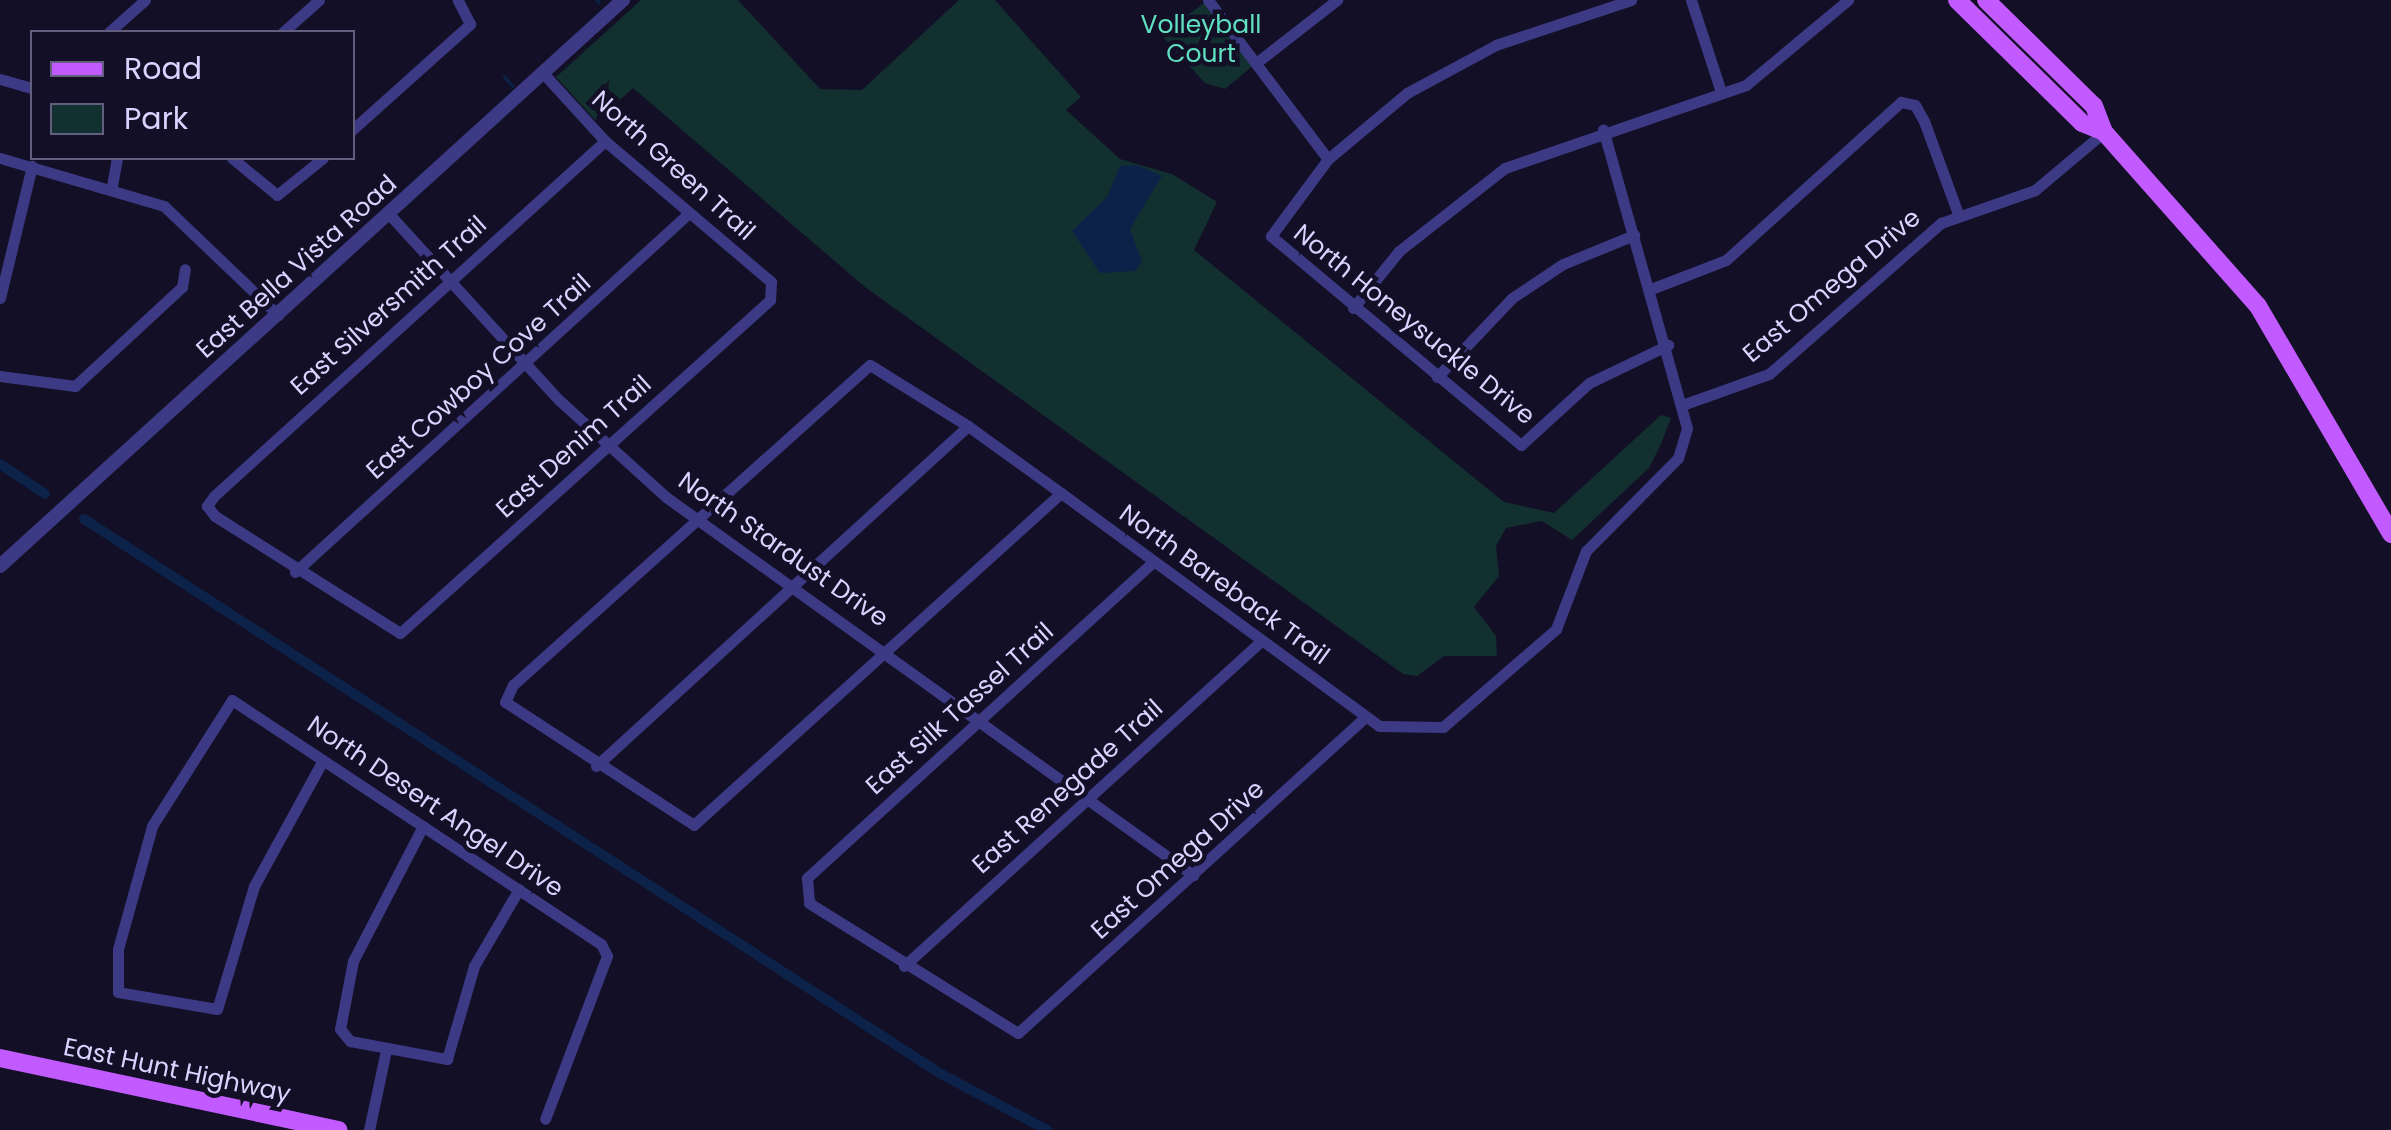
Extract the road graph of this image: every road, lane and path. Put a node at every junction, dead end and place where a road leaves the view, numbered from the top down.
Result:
1 (144, 0) edge
2 (319, 0) edge
3 (458, 0) edge
4 (624, 0) edge
5 (1208, 0) edge
6 (1337, 0) edge
7 (1632, 0) edge
8 (1691, 0) edge
9 (1848, 0) edge
10 (1957, 0) edge
11 (1986, 0) edge
12 (111, 30) edge
13 (285, 30) edge
14 (1256, 63) junction
15 (543, 73) junction
16 (0, 79) edge
17 (30, 87) edge
18 (1721, 92) junction
19 (355, 127) edge
20 (1603, 130) junction
21 (2104, 132) junction
22 (604, 140) junction
23 (0, 158) edge
24 (1328, 159) junction
25 (117, 160) edge
26 (235, 160) edge
27 (320, 160) edge
28 (32, 166) junction
29 (112, 186) junction
30 (689, 213) junction
31 (389, 214) junction
32 (1958, 214) junction
33 (1634, 236) junction
34 (4, 255) edge
35 (185, 269) dead end
36 (450, 280) junction
37 (1650, 289) junction
38 (774, 290) joint
39 (0, 298) edge
40 (1352, 308) junction
41 (278, 315) junction
42 (1668, 344) junction
43 (526, 365) junction
44 (0, 376) edge
45 (1437, 378) junction
46 (1685, 404) junction
47 (968, 426) junction
48 (609, 446) junction
49 (1061, 493) junction
50 (695, 519) junction
51 (2391, 534) edge
52 (1153, 562) junction
53 (0, 566) edge
54 (296, 572) junction
55 (791, 586) junction
56 (1262, 640) junction
57 (887, 652) junction
58 (1366, 717) junction
59 (981, 720) junction
60 (323, 760) junction
61 (596, 766) junction
62 (1088, 799) junction
63 (422, 826) junction
64 (1193, 875) junction
65 (518, 889) junction
66 (904, 966) junction
67 (386, 1050) junction
68 (2, 1060) edge
69 (544, 1119) dead end
70 (338, 1130) edge
71 (369, 1130) edge

1 - 12 street
2 - 13 street
3 - 19 street
4 - 15 street, East Bella Vista Road
5 - 14 street
6 - 14 street
7 - 24 street
8 - 18 street
9 - 18 street
10 - 21 main road
11 - 21 main road
14 - 24 street
15 - 22 street, North Green Trail
15 - 31 street, East Bella Vista Road
16 - 17 street
18 - 20 street
20 - 33 street
20 - 40 street
21 - 32 street, East Omega Drive
21 - 51 main road
22 - 30 street, North Green Trail
22 - 36 street, East Silversmith Trail
23 - 28 street
24 - 40 street, North Honeysuckle Drive
25 - 29 street
26 - 27 street
28 - 29 street
28 - 34 street
29 - 41 street
30 - 38 street, North Green Trail
30 - 43 street, East Cowboy Cove Trail
31 - 36 street, North Stardust Drive
31 - 41 street, East Bella Vista Road
32 - 37 street
32 - 46 street, East Omega Drive
33 - 37 street
33 - 45 street
34 - 39 street
35 - 44 street
36 - 43 street, North Stardust Drive
36 - 54 street, East Silversmith Trail
37 - 42 street
38 - 48 street, East Denim Trail
40 - 45 street, North Honeysuckle Drive
41 - 53 street, East Bella Vista Road
42 - 45 street, North Honeysuckle Drive
42 - 46 street
43 - 48 street, North Stardust Drive
43 - 54 street, East Cowboy Cove Trail
46 - 58 street, North Bareback Trail
47 - 49 street, North Bareback Trail
47 - 50 street, North Bareback Trail
47 - 55 street
48 - 50 street, North Stardust Drive
48 - 54 street, East Denim Trail
49 - 52 street, North Bareback Trail
49 - 57 street
50 - 55 street, North Stardust Drive
50 - 61 street
52 - 56 street, North Bareback Trail
52 - 59 street, East Silk Tassel Trail
55 - 57 street, North Stardust Drive
55 - 61 street
56 - 58 street, North Bareback Trail
56 - 62 street, East Renegade Trail
57 - 59 street, North Stardust Drive
57 - 61 street
58 - 64 street, East Omega Drive
59 - 62 street, North Stardust Drive
59 - 66 street, East Silk Tassel Trail
60 - 60 street, North Desert Angel Drive
60 - 63 street, North Desert Angel Drive
62 - 64 street, North Stardust Drive
62 - 66 street, East Renegade Trail
63 - 65 street, North Desert Angel Drive
63 - 67 street
64 - 66 street, East Omega Drive
65 - 67 street
65 - 69 street, North Desert Angel Drive
67 - 71 street
68 - 70 main road, East Hunt Highway

